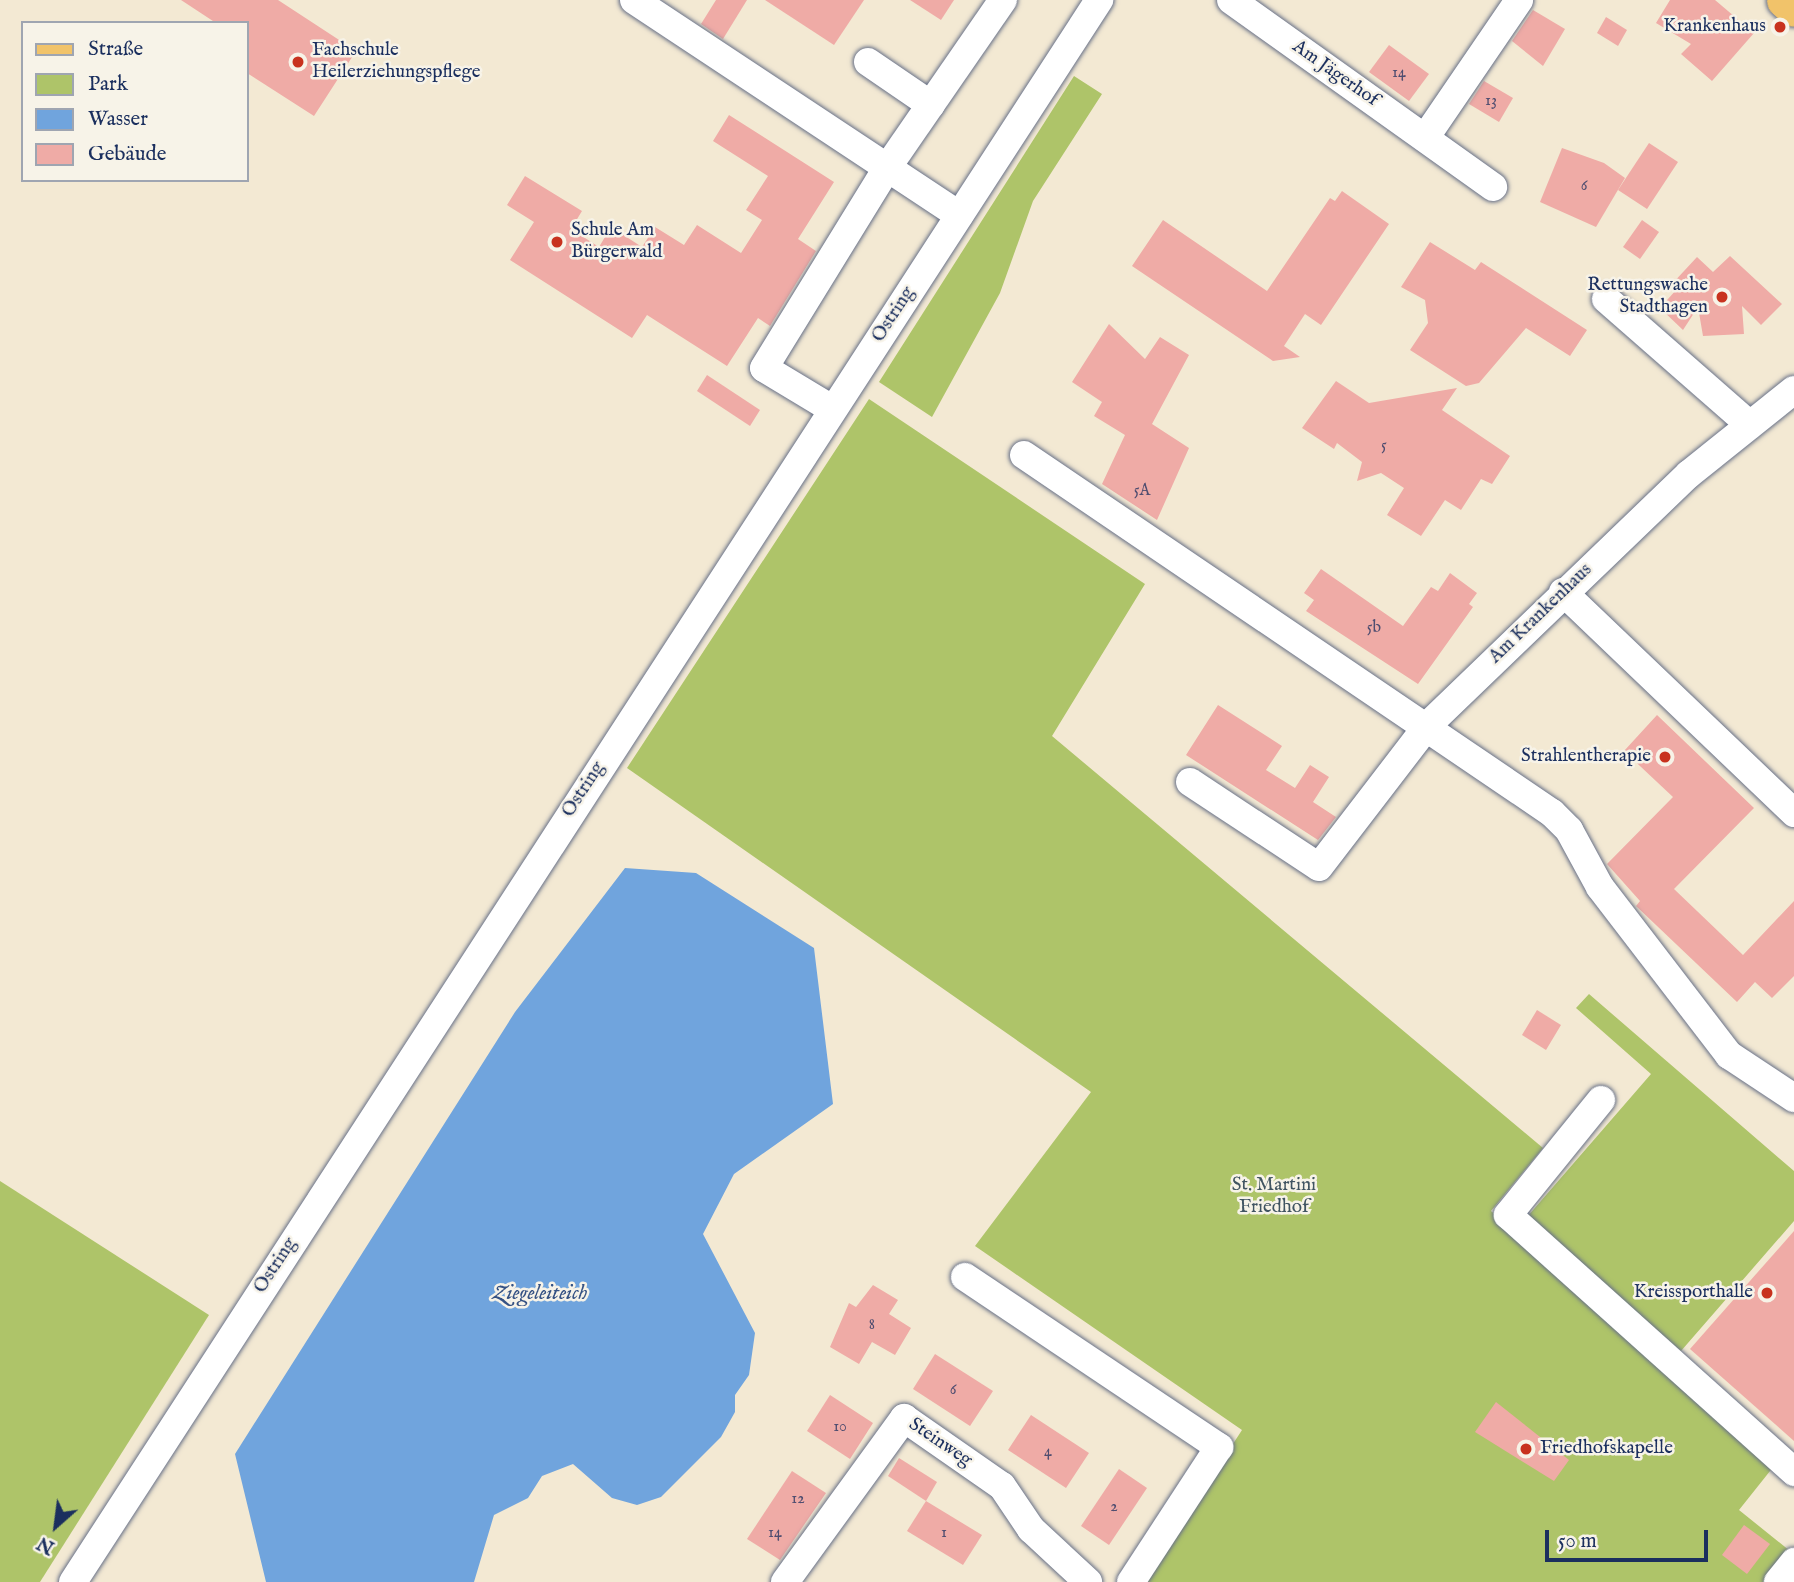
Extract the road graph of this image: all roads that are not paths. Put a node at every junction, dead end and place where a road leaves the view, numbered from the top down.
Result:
1 (635, 0) edge
2 (1003, 0) edge
3 (1098, 0) edge
4 (1519, 0) edge
5 (1784, 0) edge
6 (1243, 4) edge
7 (1794, 9) edge
8 (868, 62) dead end
9 (931, 104) junction
10 (1425, 138) junction
11 (887, 168) junction
12 (1493, 187) dead end
13 (959, 215) junction
14 (1606, 299) dead end
15 (1794, 390) edge
16 (832, 409) junction
17 (1750, 425) junction
18 (1024, 455) dead end
19 (1563, 592) junction
20 (1428, 725) junction
21 (1190, 782) dead end
22 (1794, 813) edge
23 (1794, 1098) edge
24 (1601, 1100) dead end
25 (965, 1278) dead end
26 (1794, 1472) edge
27 (1794, 1562) edge
28 (73, 1582) edge
29 (785, 1582) edge
30 (1088, 1582) edge
31 (1131, 1582) edge
32 (1778, 1582) edge

1 - 11 street
2 - 9 street
3 - 13 street, Ostring
4 - 10 street
5 - 7 main road
6 - 10 street, Am Jägerhof
8 - 9 street
9 - 11 street
10 - 12 street, Am Jägerhof
11 - 13 street
11 - 16 street
13 - 16 street, Ostring
14 - 17 street
15 - 17 street, Am Krankenhaus
16 - 28 street, Ostring
17 - 19 street, Am Krankenhaus
18 - 20 street
19 - 20 street, Am Krankenhaus
19 - 22 street
20 - 21 street, Am Krankenhaus
20 - 23 street
24 - 26 street
25 - 31 street
27 - 32 street
29 - 30 street, Steinweg

